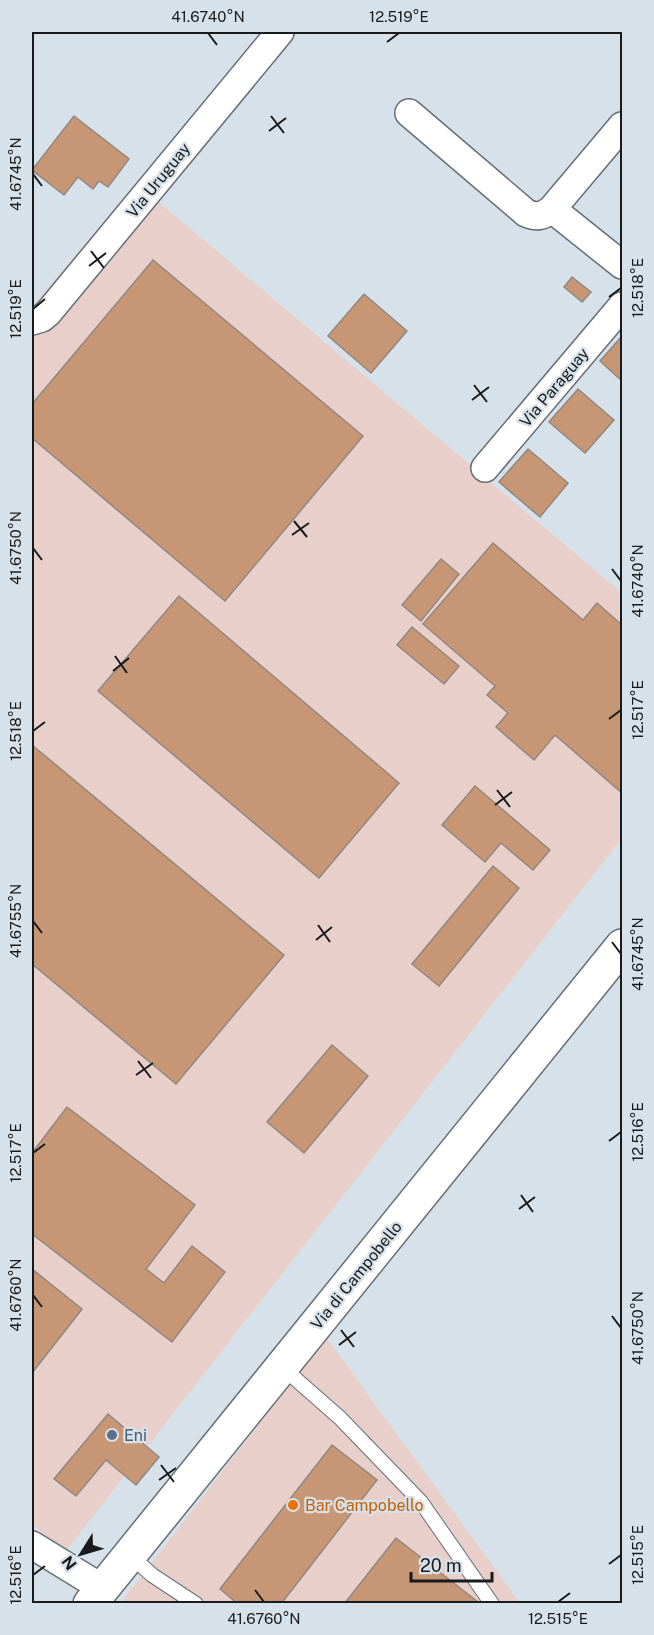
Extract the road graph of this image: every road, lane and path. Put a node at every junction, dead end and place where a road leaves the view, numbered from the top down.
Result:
1 (280, 32) edge
2 (409, 113) dead end
3 (622, 126) edge
4 (552, 209) junction
5 (622, 265) edge
6 (622, 306) edge
7 (32, 321) edge
8 (485, 468) dead end
9 (622, 946) edge
10 (282, 1367) junction
11 (32, 1545) edge
12 (130, 1555) junction
13 (96, 1596) edge
14 (196, 1604) edge
15 (492, 1604) edge

1 - 7 street, Via Uruguay
2 - 4 street
3 - 4 street
4 - 5 street
6 - 8 street, Via Paraguay
9 - 10 street, Via di Campobello
10 - 12 street, Via di Campobello
10 - 15 lane
11 - 13 street
12 - 13 street, Via di Campobello
12 - 14 lane

